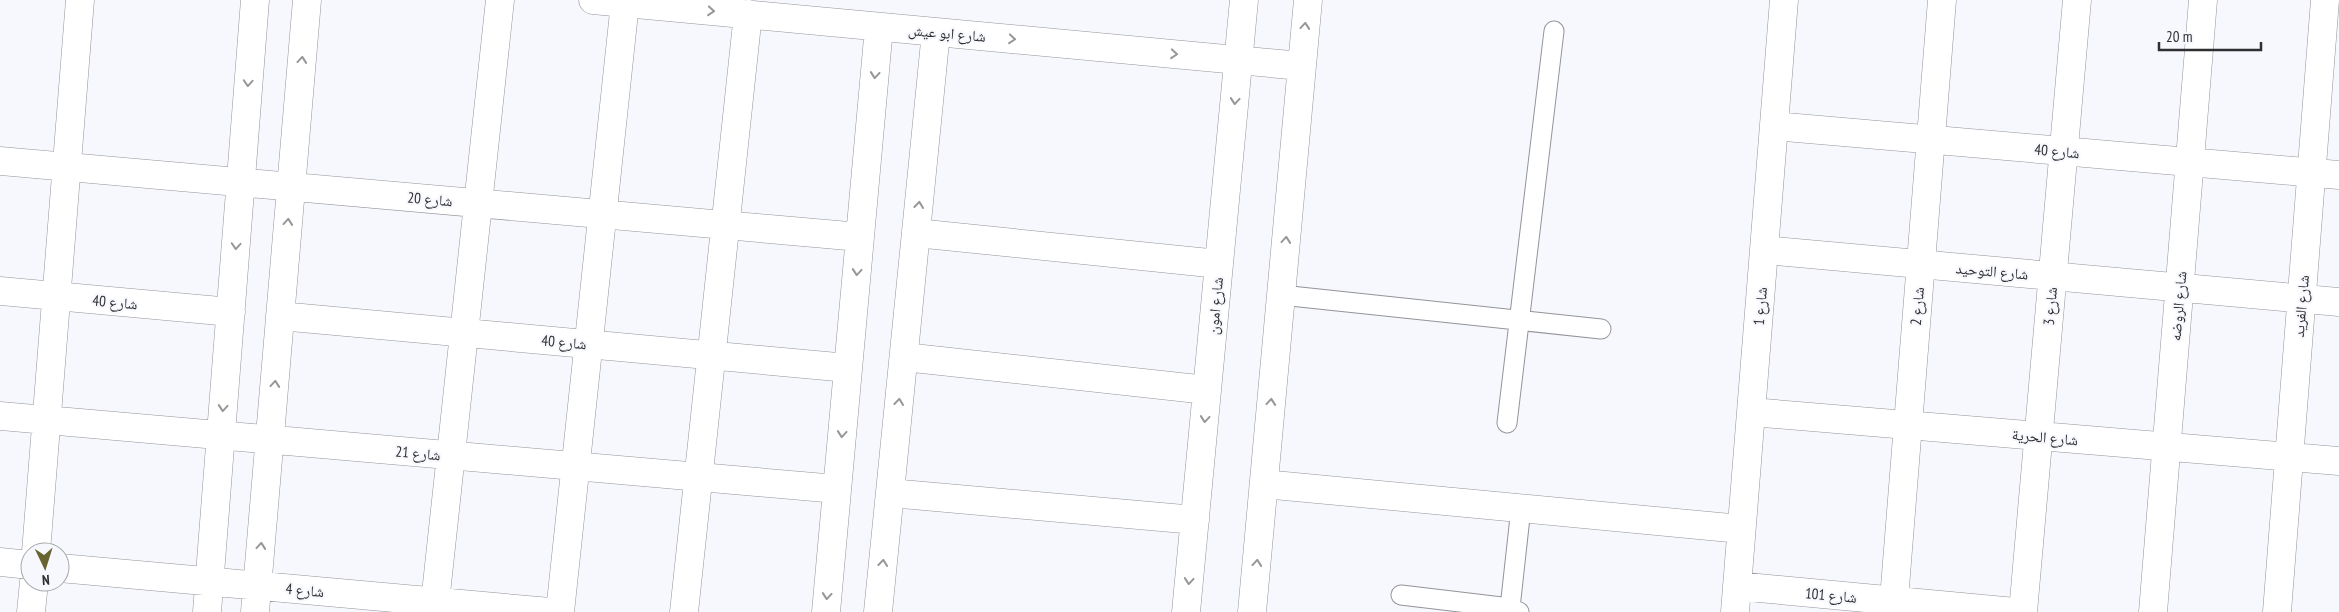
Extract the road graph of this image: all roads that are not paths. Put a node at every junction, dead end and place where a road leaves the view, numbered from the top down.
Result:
1 (80, 0) edge
2 (255, 0) edge
3 (308, 0) edge
4 (500, 0) edge
5 (593, 0) edge
6 (1244, 0) edge
7 (1308, 0) edge
8 (1784, 0) edge
9 (1942, 0) edge
10 (2077, 0) edge
11 (2203, 0) edge
12 (2325, 0) edge
13 (626, 3) junction
14 (748, 14) junction
15 (879, 27) junction
16 (1554, 31) dead end
17 (936, 32) junction
18 (1238, 60) junction
19 (1302, 66) junction
20 (1774, 126) junction
21 (1931, 140) junction
22 (2064, 152) junction
23 (0, 161) edge
24 (2190, 162) junction
25 (67, 167) junction
26 (2312, 173) junction
27 (2339, 175) edge
28 (241, 182) junction
29 (292, 187) junction
30 (478, 203) junction
31 (603, 214) junction
32 (726, 225) junction
33 (916, 233) junction
34 (860, 237) junction
35 (1764, 250) junction
36 (1219, 264) junction
37 (1921, 264) junction
38 (2052, 276) junction
39 (2180, 288) junction
40 (0, 291) edge
41 (1281, 295) junction
42 (57, 296) junction
43 (2302, 298) junction
44 (2339, 302) edge
45 (231, 312) junction
46 (280, 316) junction
47 (1518, 320) junction
48 (1601, 329) dead end
49 (464, 333) junction
50 (588, 344) junction
51 (712, 356) junction
52 (904, 357) junction
53 (848, 368) junction
54 (1208, 390) junction
55 (1751, 412) junction
56 (0, 416) edge
57 (46, 420) junction
58 (1507, 423) dead end
59 (1908, 426) junction
60 (221, 435) junction
61 (2038, 437) junction
62 (270, 440) junction
63 (2166, 447) junction
64 (451, 455) junction
65 (2289, 457) junction
66 (2339, 462) edge
67 (576, 466) junction
68 (699, 477) junction
69 (1264, 484) junction
70 (837, 489) junction
71 (890, 493) junction
72 (1521, 508) junction
73 (1195, 520) junction
74 (1741, 529) junction
75 (37, 542) edge
76 (0, 562) edge
77 (20, 564) edge
78 (70, 569) edge
79 (209, 581) junction
80 (33, 592) edge
81 (1401, 596) dead end
82 (256, 599) edge
83 (1736, 599) edge
84 (1894, 606) edge
85 (434, 607) edge
86 (1514, 610) edge
87 (31, 612) edge
88 (207, 612) edge
89 (550, 612) edge
90 (560, 612) edge
91 (684, 612) edge
92 (826, 612) edge
93 (878, 612) edge
94 (1186, 612) edge
95 (1252, 612) edge
96 (2015, 612) edge
97 (2023, 612) edge
98 (2153, 612) edge
99 (2277, 612) edge

1 - 25 street
2 -> 28 street
29 -> 3 street
4 - 30 street
5 - 13 street, شارع ابو عيش
6 - 18 street, شارع امون
19 -> 7 street
8 - 20 street, شارع 1
9 - 21 street, شارع 2
10 - 22 street, شارع 3
11 - 24 street, شارع الروضه
12 - 26 street, شارع الفريد
13 -> 14 street, شارع ابو عيش
13 - 31 street
14 - 15 street, شارع ابو عيش
14 - 32 street
15 - 17 street, شارع ابو عيش
15 -> 34 street
16 - 47 lane
17 -> 18 street, شارع ابو عيش
33 -> 17 street
18 - 19 street, شارع ابو عيش
18 -> 36 street, شارع امون
41 -> 19 street
20 - 21 street, شارع 40
20 - 35 street, شارع 1
21 - 22 street, شارع 40
21 - 37 street, شارع 2
22 - 24 street, شارع 40
22 - 38 street, شارع 3
23 - 25 street, شارع 20
24 - 26 street, شارع 40
24 - 39 street, شارع الروضه
25 - 28 street, شارع 20
25 - 42 street
26 - 27 street, شارع 40
26 - 43 street, شارع الفريد
28 - 29 street, شارع 20
28 -> 45 street
29 - 30 street, شارع 20
46 -> 29 street
30 - 31 street, شارع 20
30 - 49 street
31 - 32 street, شارع 20
31 - 50 street
32 - 34 street, شارع 20
32 - 51 street
33 - 36 street
33 - 52 street
34 -> 53 street
35 - 37 street, شارع التوحيد
35 - 55 street, شارع 1
36 - 54 street, شارع امون
37 - 38 street, شارع التوحيد
37 - 59 street, شارع 2
38 - 39 street, شارع التوحيد
38 - 61 street, شارع 3
39 - 43 street, شارع التوحيد
39 - 63 street, شارع الروضه
40 - 42 street, شارع 40
41 - 47 lane
69 -> 41 street
42 - 45 street, شارع 40
42 - 57 street
43 - 44 street, شارع التوحيد
43 - 65 street, شارع الفريد
45 -> 60 street
46 - 49 street, شارع 40
62 -> 46 street
47 - 48 lane
47 - 58 lane
49 - 50 street, شارع 40
49 - 64 street
50 - 51 street, شارع 40
50 - 67 street
51 - 53 street, شارع 40
51 - 68 street
52 - 54 street
71 -> 52 street
53 -> 70 street
54 -> 73 street, شارع امون
55 - 59 street, شارع الحرية
55 - 74 street, شارع 1
56 - 57 street, شارع 21
57 - 60 street, شارع 21
57 - 75 street
59 - 61 street, شارع الحرية
59 - 84 street, شارع 2
60 - 62 street, شارع 21
60 - 79 street
61 - 63 street, شارع الحرية
61 - 97 street, شارع 3
62 - 64 street, شارع 21
82 -> 62 street
63 - 65 street, شارع الحرية
63 - 98 street, شارع الروضه
64 - 67 street, شارع 21
64 - 85 street
65 - 66 street, شارع الحرية
65 - 99 street, شارع الفريد
67 - 68 street, شارع 21
67 - 90 street
68 - 70 street, شارع 21
68 - 91 street
69 - 72 street
95 -> 69 street
70 -> 92 street
71 - 73 street
93 -> 71 street
72 - 74 street
72 - 86 lane
73 -> 94 street, شارع امون
74 - 83 street, شارع 1
76 - 77 street
78 - 79 street, شارع 4
79 - 82 street, شارع 4
79 - 88 street
80 - 87 street
81 - 86 lane
82 - 85 street, شارع 4
83 - 84 street, شارع 101
84 - 96 street, شارع 101
85 - 89 street, شارع 4

